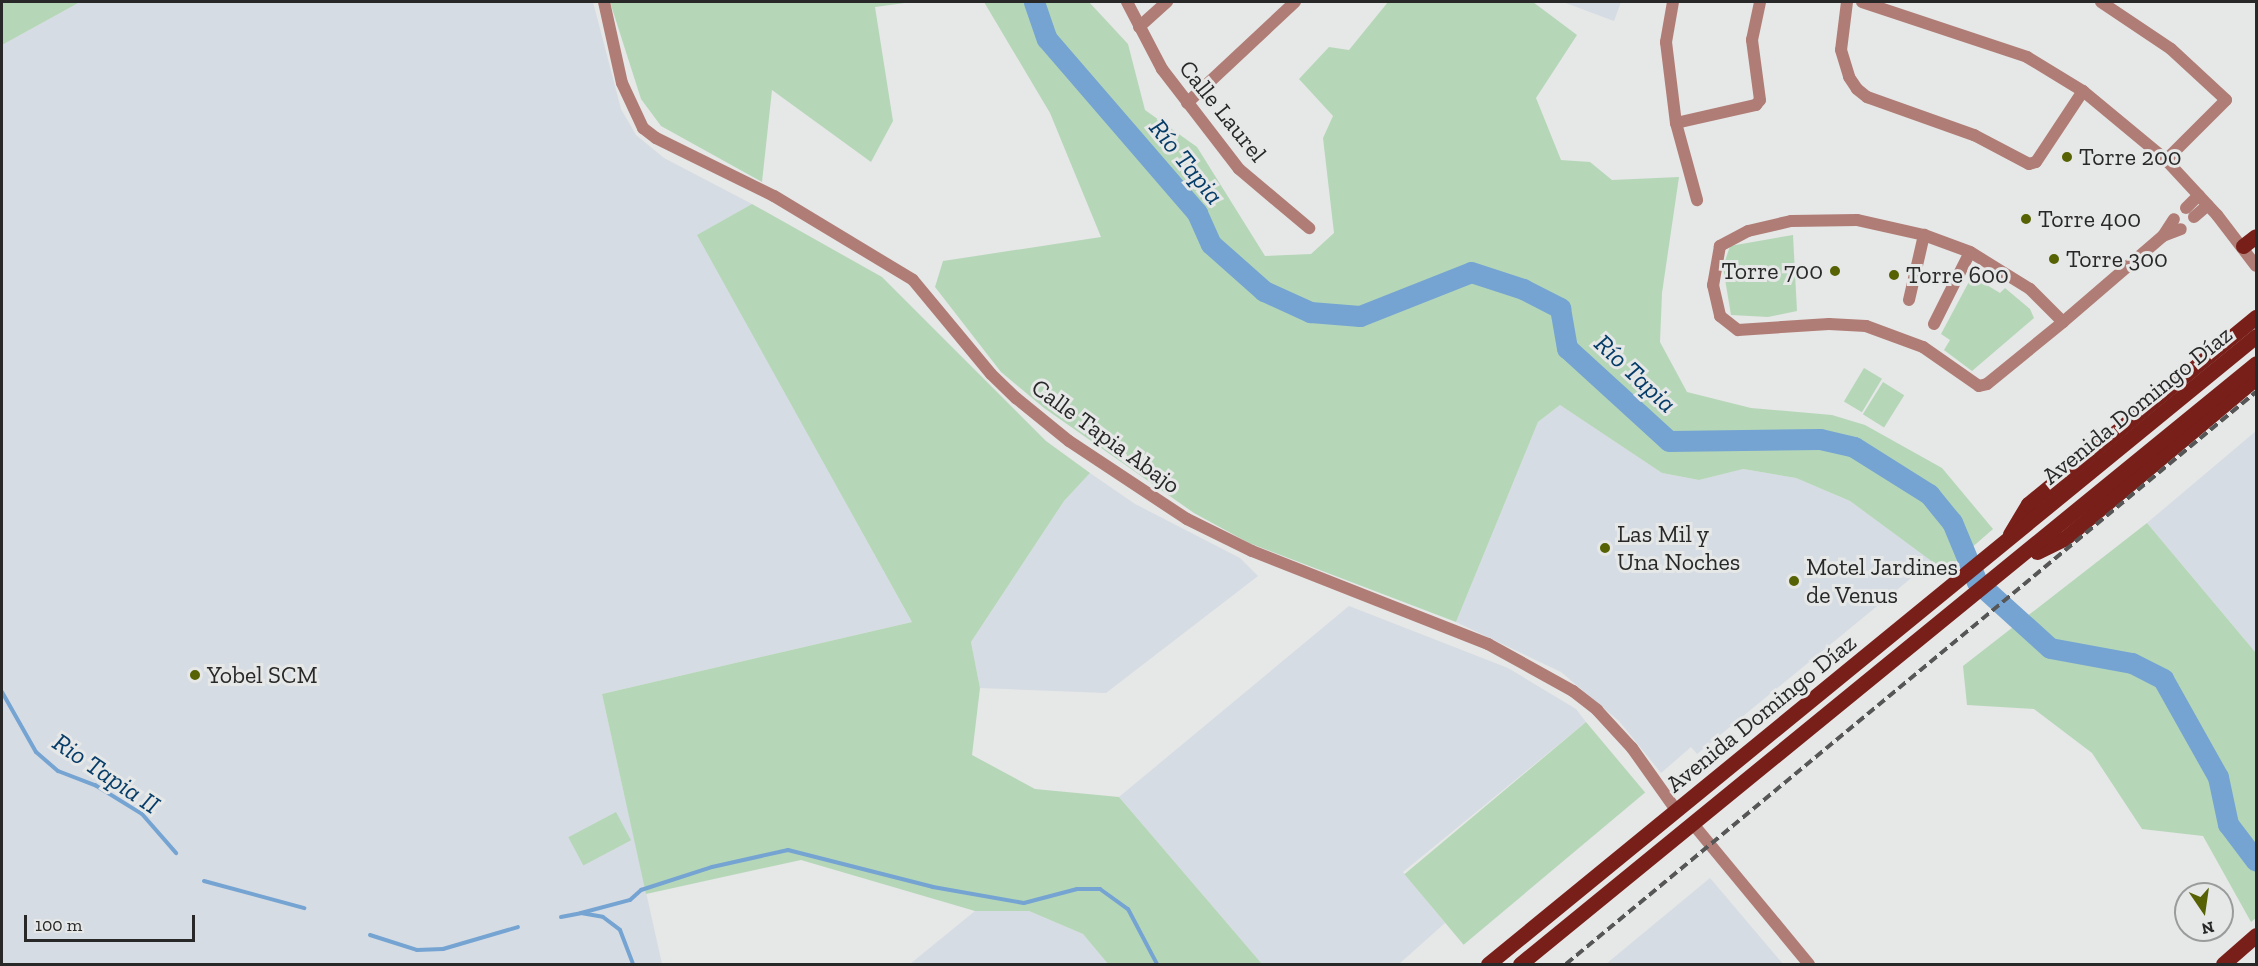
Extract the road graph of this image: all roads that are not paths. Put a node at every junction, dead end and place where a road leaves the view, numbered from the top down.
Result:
1 (604, 2) edge
2 (1128, 2) edge
3 (1167, 2) edge
4 (1295, 2) edge
5 (1672, 2) edge
6 (1760, 2) edge
7 (1847, 2) edge
8 (1862, 2) edge
9 (2101, 2) edge
10 (1889, 5) edge
11 (1139, 27) junction
12 (2083, 91) junction
13 (1187, 103) junction
14 (1676, 123) junction
15 (2166, 160) junction
16 (1697, 200) dead end
17 (2204, 200) junction
18 (2190, 212) dead end
19 (2177, 224) dead end
20 (1309, 228) dead end
21 (1924, 235) junction
22 (2256, 236) edge
23 (2243, 246) junction
24 (1970, 252) junction
25 (2256, 266) edge
26 (1909, 300) dead end
27 (2256, 318) edge
28 (2063, 322) junction
29 (1934, 324) dead end
30 (2256, 336) edge
31 (2256, 363) edge
32 (2256, 378) edge
33 (2002, 546) junction
34 (2014, 563) junction
35 (1676, 810) junction
36 (1693, 824) junction
37 (2256, 935) edge
38 (1488, 964) edge
39 (1520, 964) edge
40 (1809, 964) edge
41 (2223, 964) edge

1 - 35 street, Calle Tapia Abajo
2 - 11 street, Calle Laurel
3 - 11 street
4 - 13 street
5 - 14 street
6 - 14 street
7 - 12 street
8 - 10 street
9 - 15 street
10 - 12 street
11 - 13 street, Calle Laurel
12 - 15 street
13 - 20 street, Calle Laurel
14 - 16 street
15 - 17 street
17 - 18 street
17 - 23 street
19 - 28 street
21 - 24 street
21 - 26 street
21 - 28 street
22 - 23 main road
23 - 25 street
24 - 28 street
24 - 29 street
27 - 33 main road
30 - 33 main road, Avenida Domingo Díaz
31 - 34 main road, Avenida Domingo Díaz
32 - 34 main road
33 - 35 main road, Avenida Domingo Díaz
34 - 36 main road, Avenida Domingo Díaz
35 - 38 main road, Avenida Domingo Díaz
36 - 39 main road, Avenida Domingo Díaz
36 - 40 street
37 - 41 main road

